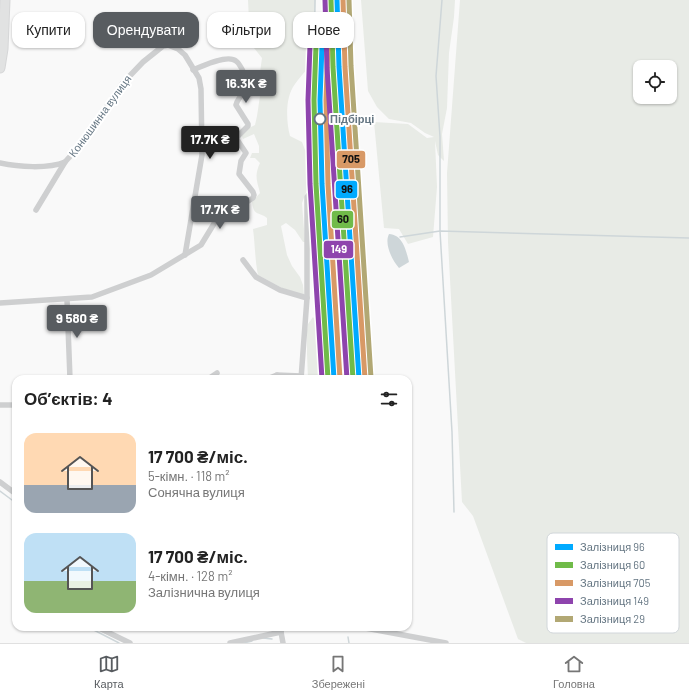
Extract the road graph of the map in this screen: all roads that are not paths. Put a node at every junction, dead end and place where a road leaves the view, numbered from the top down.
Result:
1 (5, 0) edge
2 (0, 68) edge
3 (193, 70) junction
4 (65, 162) junction
5 (0, 163) edge
6 (315, 187) dead end
7 (36, 210) dead end
8 (185, 255) junction
9 (244, 260) dead end
10 (307, 298) junction
11 (67, 300) junction
12 (0, 303) edge
13 (217, 373) dead end
14 (70, 375) edge
15 (214, 375) edge
16 (301, 375) edge
17 (0, 405) edge
18 (12, 405) edge
19 (0, 482) edge
20 (12, 491) edge
21 (105, 631) edge
22 (278, 631) edge
23 (282, 631) edge
24 (382, 631) edge
25 (130, 643) edge
26 (230, 643) edge
27 (283, 643) edge
28 (446, 643) edge

1 - 2 main road
3 - 4 street, Конюшинна вулиця
3 - 8 street
3 - 8 street
4 - 5 street
4 - 7 street, Конюшинна вулиця
6 - 10 street
8 - 11 street
9 - 10 street
10 - 16 street
11 - 12 street
11 - 14 street
13 - 15 street
17 - 18 street
19 - 20 street
21 - 25 street
22 - 26 street
23 - 27 street
24 - 28 street

